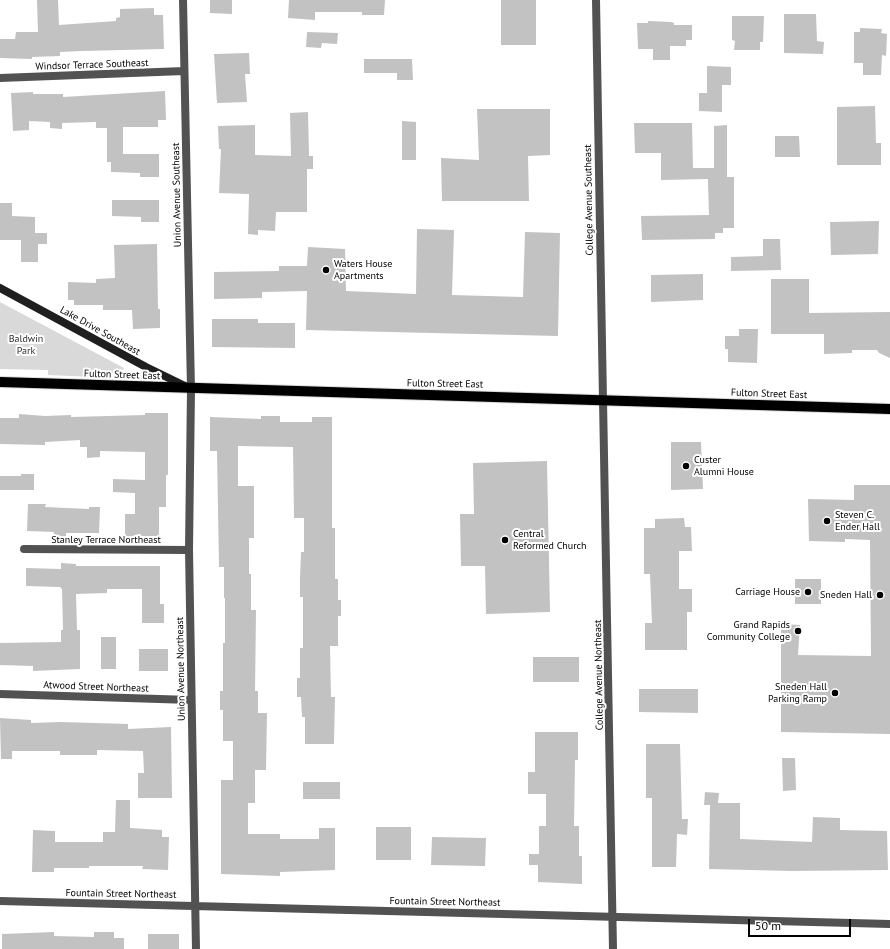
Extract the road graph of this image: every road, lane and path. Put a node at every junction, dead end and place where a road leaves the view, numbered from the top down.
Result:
1 (183, 0) edge
2 (596, 0) edge
3 (184, 72) junction
4 (0, 78) edge
5 (0, 288) edge
6 (0, 382) edge
7 (191, 389) junction
8 (603, 400) junction
9 (890, 409) edge
10 (24, 549) dead end
11 (189, 550) junction
12 (0, 694) edge
13 (191, 700) junction
14 (0, 901) edge
15 (195, 905) junction
16 (612, 916) junction
17 (890, 924) edge
18 (196, 949) edge
19 (613, 949) edge

1 - 3 street, Union Avenue Southeast
2 - 8 street, College Avenue Southeast
3 - 4 street, Windsor Terrace Southeast
3 - 7 street, Union Avenue Southeast
5 - 7 main road, Lake Drive Southeast
6 - 7 main road, Fulton Street East
7 - 8 main road, Fulton Street East
7 - 11 street, Union Avenue Northeast
8 - 9 main road, Fulton Street East
8 - 16 street, College Avenue Northeast
10 - 11 street, Stanley Terrace Northeast
11 - 13 street, Union Avenue Northeast
12 - 13 street, Atwood Street Northeast
13 - 15 street, Union Avenue Northeast
14 - 15 street, Fountain Street Northeast
15 - 16 street, Fountain Street Northeast
15 - 18 street, Union Avenue Northeast
16 - 17 street, Fountain Street Northeast
16 - 19 street, College Avenue Northeast

